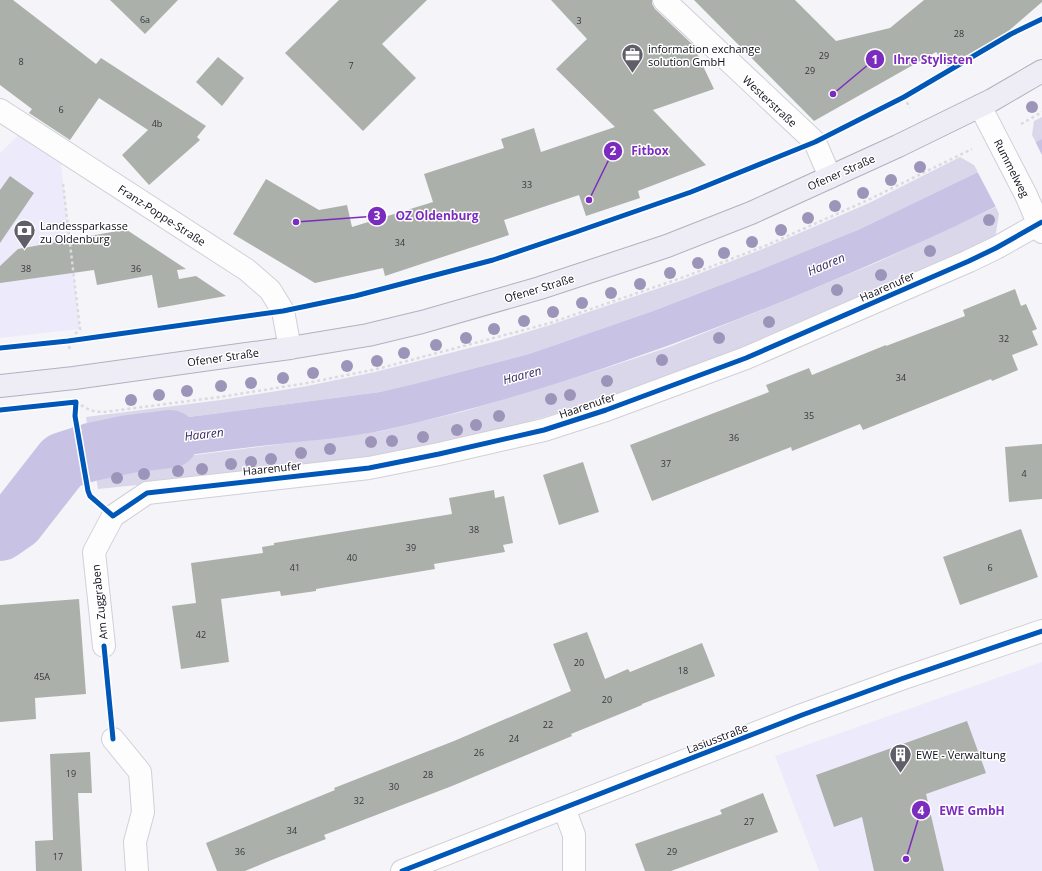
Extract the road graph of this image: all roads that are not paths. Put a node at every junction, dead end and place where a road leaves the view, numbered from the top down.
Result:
1 (664, 0) edge
2 (1042, 71) edge
3 (980, 106) junction
4 (0, 110) edge
5 (830, 177) junction
6 (1041, 226) edge
7 (290, 348) junction
8 (0, 386) edge
9 (113, 516) joint
10 (1042, 631) edge
11 (104, 646) dead end
12 (113, 738) dead end
13 (564, 808) junction
14 (137, 871) edge
15 (402, 871) edge
16 (574, 871) edge

1 - 5 street, Westerstraße
2 - 3 main road, Ofener Straße
3 - 5 main road, Ofener Straße
3 - 6 street, Rummelweg
4 - 7 street, Franz-Poppe-Straße
5 - 7 main road, Ofener Straße
6 - 9 street, Haarenufer
7 - 8 main road, Ofener Straße
9 - 11 street, Am Zuggraben
10 - 13 street, Lasiusstraße
12 - 14 street
13 - 15 street, Lasiusstraße
13 - 16 street

